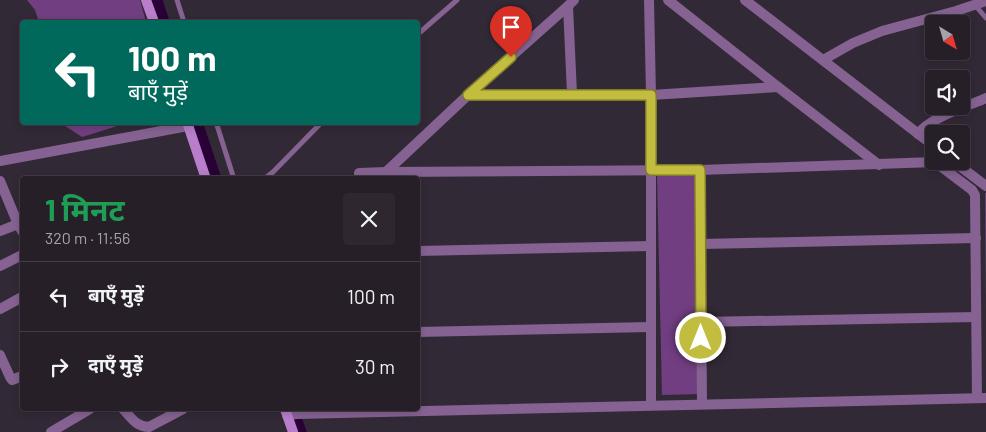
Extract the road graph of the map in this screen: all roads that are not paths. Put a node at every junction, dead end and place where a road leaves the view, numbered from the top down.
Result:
1 (146, 0) edge
2 (177, 0) edge
3 (457, 0) edge
4 (649, 0) edge
5 (668, 0) edge
6 (749, 1) edge
7 (986, 2) edge
8 (571, 3) edge
9 (975, 5) junction
10 (986, 18) edge
11 (153, 20) edge
12 (183, 20) edge
13 (420, 32) edge
14 (823, 60) junction
15 (778, 87) junction
16 (572, 94) junction
17 (468, 95) junction
18 (651, 95) junction
19 (986, 98) edge
20 (183, 125) edge
21 (188, 125) edge
22 (217, 125) edge
23 (319, 125) edge
24 (918, 134) junction
25 (925, 139) edge
26 (0, 161) edge
27 (879, 165) junction
28 (651, 170) junction
29 (700, 170) junction
30 (966, 170) edge
31 (386, 172) junction
32 (205, 176) edge
33 (233, 176) edge
34 (268, 176) edge
35 (359, 176) edge
36 (0, 181) edge
37 (986, 186) edge
38 (20, 228) edge
39 (0, 231) edge
40 (976, 238) junction
41 (700, 244) junction
42 (651, 246) junction
43 (420, 251) edge
44 (20, 256) edge
45 (0, 266) edge
46 (20, 298) edge
47 (0, 309) edge
48 (976, 317) junction
49 (701, 322) junction
50 (651, 327) junction
51 (420, 332) edge
52 (0, 356) edge
53 (20, 377) edge
54 (981, 398) edge
55 (702, 404) junction
56 (651, 405) junction
57 (420, 409) edge
58 (87, 411) edge
59 (125, 411) edge
60 (179, 411) edge
61 (337, 411) edge
62 (290, 413) edge
63 (140, 430) edge
64 (51, 432) edge
65 (292, 432) edge

1 - 11 main road
2 - 12 lane
3 - 13 lane
4 - 18 street
5 - 15 street
6 - 14 street
7 - 9 street
8 - 16 street
8 - 17 street
9 - 10 lane
9 - 14 street
14 - 24 street
15 - 18 street
15 - 27 street
16 - 17 street
16 - 18 street
17 - 31 street
18 - 28 street
19 - 24 street
20 - 26 street
21 - 32 main road
22 - 33 lane
23 - 34 lane
24 - 25 street
27 - 29 street
27 - 40 street
28 - 29 street
28 - 31 street
28 - 42 street
29 - 41 street
30 - 37 street
31 - 35 street
36 - 38 street
38 - 39 street
40 - 41 street
40 - 48 street
41 - 49 street
42 - 43 street
42 - 50 street
44 - 45 street
46 - 47 street
48 - 49 street
48 - 54 street
49 - 55 street
50 - 51 street
50 - 56 street
52 - 53 street
54 - 55 street
55 - 56 street
56 - 57 street
58 - 64 street
59 - 63 street
60 - 63 street
61 - 62 street
62 - 65 main road

